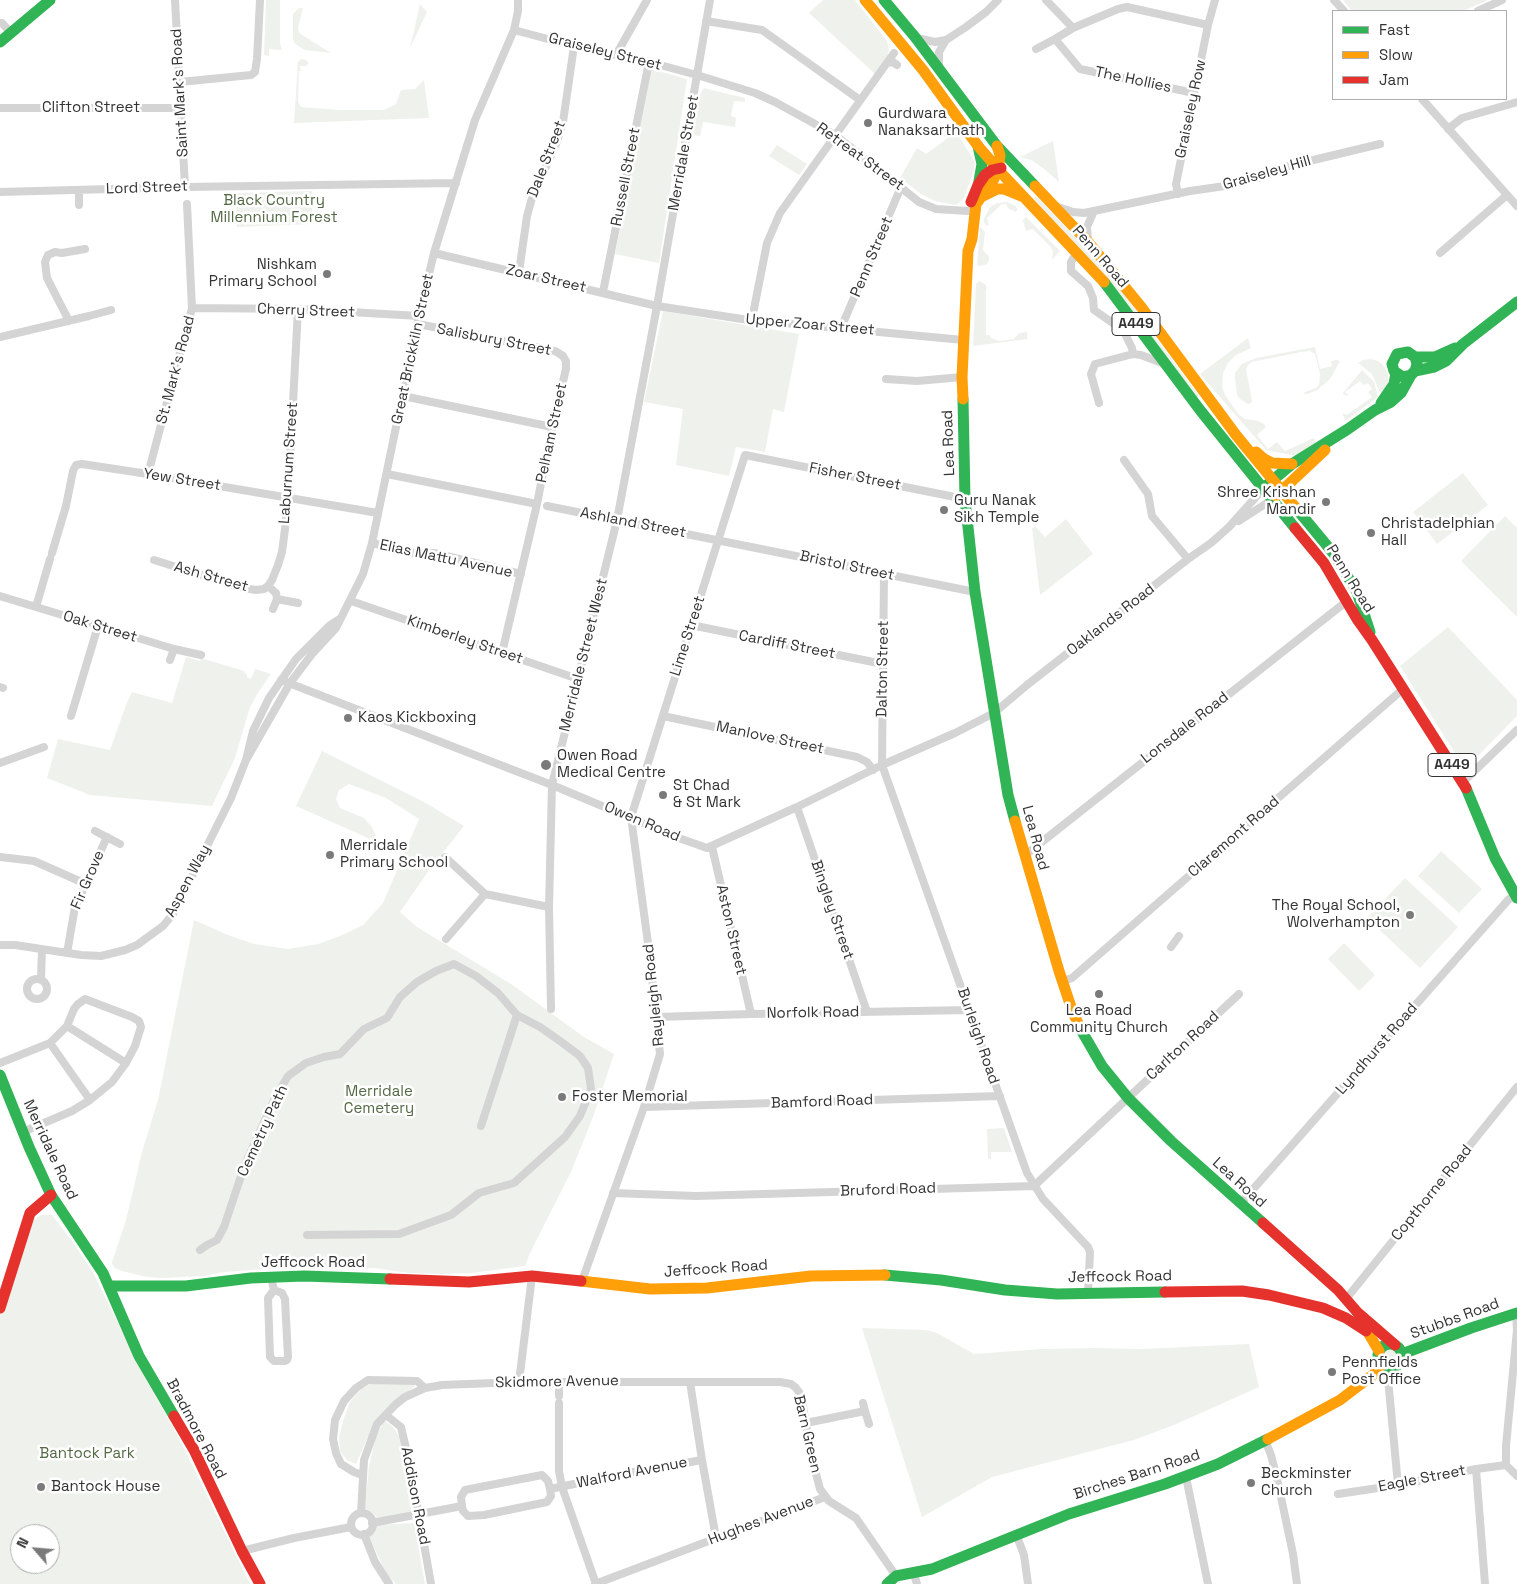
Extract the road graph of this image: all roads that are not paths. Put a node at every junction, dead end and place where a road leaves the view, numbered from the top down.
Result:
1 (50, 0) edge
2 (176, 0) edge
3 (260, 0) edge
4 (518, 0) edge
5 (647, 0) edge
6 (710, 0) edge
7 (865, 0) edge
8 (884, 0) edge
9 (998, 0) edge
10 (1046, 0) edge
11 (1215, 0) edge
12 (1334, 0) edge
13 (1502, 0) edge
14 (1343, 10) edge
15 (1480, 10) edge
16 (706, 21) junction
17 (0, 23) edge
18 (1208, 25) junction
19 (1073, 28) junction
20 (514, 30) junction
21 (11, 33) junction
22 (915, 37) junction
23 (1055, 39) junction
24 (946, 40) junction
25 (0, 42) edge
26 (574, 46) junction
27 (1036, 49) dead end
28 (894, 53) dead end
29 (616, 55) junction
30 (649, 62) junction
31 (887, 63) junction
32 (897, 65) dead end
33 (940, 71) junction
34 (697, 75) junction
35 (180, 82) junction
36 (1194, 93) junction
37 (860, 100) junction
38 (1423, 100) edge
39 (1517, 102) edge
40 (0, 108) edge
41 (181, 108) junction
42 (1448, 129) junction
43 (835, 135) junction
44 (1380, 144) dead end
45 (978, 146) junction
46 (997, 146) junction
47 (998, 168) junction
48 (1021, 172) junction
49 (456, 183) junction
50 (978, 185) junction
51 (185, 187) junction
52 (902, 187) junction
53 (79, 190) junction
54 (4, 192) edge
55 (1178, 194) junction
56 (1507, 195) junction
57 (1023, 196) junction
58 (980, 199) junction
59 (187, 204) dead end
60 (79, 205) dead end
61 (1053, 205) junction
62 (1517, 206) edge
63 (968, 211) junction
64 (1094, 212) junction
65 (1089, 243) junction
66 (85, 249) dead end
67 (968, 251) junction
68 (1077, 252) junction
69 (434, 253) junction
70 (1440, 253) dead end
71 (519, 272) junction
72 (603, 292) junction
73 (1517, 302) edge
74 (657, 306) junction
75 (192, 308) junction
76 (298, 309) junction
77 (754, 309) dead end
78 (111, 310) dead end
79 (418, 320) junction
80 (69, 321) junction
81 (841, 328) junction
82 (0, 337) edge
83 (963, 340) junction
84 (1463, 344) junction
85 (1133, 354) junction
86 (1415, 358) junction
87 (566, 361) joint
88 (1165, 364) junction
89 (1396, 373) junction
90 (1413, 373) junction
91 (962, 377) junction
92 (886, 378) dead end
93 (403, 396) junction
94 (1098, 403) dead end
95 (1375, 410) junction
96 (552, 427) junction
97 (1348, 429) junction
98 (1236, 435) junction
99 (745, 454) joint
100 (1124, 460) dead end
101 (1292, 464) junction
102 (148, 474) junction
103 (387, 474) junction
104 (1268, 484) junction
105 (1277, 495) junction
106 (288, 497) junction
107 (966, 499) junction
108 (537, 504) junction
109 (547, 506) dead end
110 (378, 513) junction
111 (617, 520) junction
112 (1229, 528) junction
113 (718, 540) junction
114 (372, 543) junction
115 (1188, 559) junction
116 (154, 560) dead end
117 (521, 574) junction
118 (884, 574) junction
119 (268, 586) junction
120 (976, 592) junction
121 (0, 596) edge
122 (277, 599) junction
123 (351, 601) junction
124 (1347, 601) junction
125 (298, 603) dead end
126 (36, 607) junction
127 (274, 609) dead end
128 (342, 617) junction
129 (691, 625) junction
130 (98, 626) junction
131 (1372, 640) junction
132 (174, 649) junction
133 (502, 653) junction
134 (201, 655) dead end
135 (170, 660) dead end
136 (884, 664) junction
137 (578, 679) junction
138 (281, 680) junction
139 (290, 683) junction
140 (1403, 689) junction
141 (74, 706) junction
142 (84, 709) dead end
143 (994, 713) junction
144 (71, 716) dead end
145 (663, 716) junction
146 (1517, 730) edge
147 (44, 747) dead end
148 (246, 760) junction
149 (0, 763) edge
150 (882, 765) junction
151 (873, 770) junction
152 (1463, 782) junction
153 (552, 785) junction
154 (797, 807) junction
155 (631, 817) junction
156 (95, 831) dead end
157 (106, 837) junction
158 (120, 844) dead end
159 (712, 847) junction
160 (1024, 856) junction
161 (0, 857) edge
162 (445, 857) dead end
163 (86, 884) junction
164 (485, 894) junction
165 (1516, 897) edge
166 (549, 907) junction
167 (1179, 936) dead end
168 (446, 939) dead end
169 (0, 945) edge
170 (1171, 947) dead end
171 (42, 948) junction
172 (67, 953) junction
173 (41, 979) dead end
174 (1063, 981) junction
175 (1239, 994) dead end
176 (551, 1009) dead end
177 (969, 1010) junction
178 (867, 1012) junction
179 (751, 1014) junction
180 (517, 1015) junction
181 (656, 1017) junction
182 (67, 1026) junction
183 (50, 1043) junction
184 (0, 1063) edge
185 (126, 1063) junction
186 (0, 1075) edge
187 (1517, 1087) edge
188 (1000, 1096) junction
189 (1128, 1098) junction
190 (90, 1100) junction
191 (644, 1107) junction
192 (481, 1126) dead end
193 (23, 1132) junction
194 (1034, 1186) junction
195 (613, 1193) junction
196 (51, 1195) junction
197 (1240, 1204) junction
198 (307, 1235) dead end
199 (200, 1250) dead end
200 (532, 1276) junction
201 (271, 1277) junction
202 (582, 1282) junction
203 (109, 1286) junction
204 (3, 1289) edge
205 (274, 1290) junction
206 (1088, 1293) junction
207 (1346, 1299) junction
208 (0, 1308) edge
209 (1323, 1308) junction
210 (1516, 1313) edge
211 (1358, 1314) junction
212 (1366, 1331) junction
213 (1399, 1349) junction
214 (1379, 1351) junction
215 (1384, 1366) junction
216 (519, 1382) junction
217 (559, 1382) junction
218 (690, 1382) junction
219 (425, 1388) junction
220 (386, 1415) junction
221 (806, 1423) junction
222 (868, 1424) dead end
223 (1265, 1440) junction
224 (702, 1460) junction
225 (1506, 1465) junction
226 (1476, 1469) junction
227 (362, 1475) junction
228 (1517, 1476) edge
229 (1186, 1477) junction
230 (1398, 1485) junction
231 (562, 1487) junction
232 (550, 1489) junction
233 (1338, 1494) dead end
234 (825, 1497) junction
235 (462, 1506) junction
236 (361, 1513) junction
237 (419, 1514) junction
238 (372, 1523) junction
239 (351, 1527) junction
240 (364, 1534) junction
241 (1016, 1534) junction
242 (716, 1538) junction
243 (242, 1551) junction
244 (896, 1576) junction
245 (916, 1579) edge
246 (260, 1584) edge
247 (389, 1584) edge
248 (432, 1584) edge
249 (595, 1584) edge
250 (887, 1584) edge
251 (1028, 1584) edge
252 (1208, 1584) edge
253 (1297, 1584) edge
254 (1485, 1584) edge

1 - 21 main road
2 - 35 street, Saint Mark's Road
3 - 35 street
4 - 20 street, Great Brickkiln Street
5 - 29 street
6 - 16 street, Merridale Street
7 - 45 main road, Penn Road / A449
8 - 22 main road, Penn Road / A449
9 - 24 street
10 - 19 street
11 - 18 street, Graiseley Row
12 - 14 street
13 - 15 street
16 - 34 street, Merridale Street
16 - 37 street
17 - 21 street
18 - 19 street
18 - 36 street, Graiseley Row
19 - 23 street
20 - 26 street, Graiseley Street
20 - 49 street, Great Brickkiln Street
21 - 25 main road
22 - 24 street
22 - 33 main road, Penn Road / A449
23 - 27 street
23 - 36 street, The Hollies
24 - 33 street
26 - 29 street, Graiseley Street
26 - 71 street, Dale Street
28 - 31 street
29 - 30 street, Graiseley Street
30 - 34 street, Graiseley Street
30 - 72 street, Russell Street
31 - 32 street
31 - 37 street
33 - 46 main road, Penn Road / A449
34 - 43 street, Retreat Street
34 - 74 street, Merridale Street
35 - 41 street, Saint Mark's Road
36 - 55 street, Graiseley Row
37 - 43 street
38 - 42 street
39 - 42 street
40 - 41 street, Clifton Street
41 - 51 street, Saint Mark's Road
42 - 56 street
43 - 52 street, Retreat Street
43 - 77 street
44 - 55 street, Graiseley Hill
45 - 47 main road, Penn Road / A449
45 - 50 main road, Lea Road
46 - 47 main road
46 - 48 main road, Penn Road / A449
47 - 48 main road
47 - 50 main road, Lea Road
47 - 57 main road, Penn Road / A449
47 - 58 main road, Lea Road
48 - 61 main road, Penn Road / A449
49 - 51 street, Lord Street
49 - 69 street, Great Brickkiln Street
50 - 63 main road, Lea Road
51 - 53 street, Lord Street
52 - 63 street, Retreat Street
52 - 81 street, Penn Street
53 - 54 street, Lord Street
53 - 60 street
55 - 64 street, Graiseley Hill
56 - 62 street
56 - 70 street
57 - 58 main road
57 - 68 main road, Penn Road / A449
58 - 67 main road, Lea Road
59 - 75 street, St. Mark's Road
61 - 64 street, Graiseley Hill
61 - 65 main road, Penn Road / A449
63 - 67 main road, Lea Road
64 - 65 street
65 - 98 main road, Penn Road / A449
66 - 80 street
67 - 83 main road, Lea Road
68 - 85 street
68 - 88 main road, Penn Road / A449
69 - 71 street, Zoar Street
69 - 79 street, Great Brickkiln Street
71 - 72 street, Zoar Street
72 - 74 street, Zoar Street
73 - 84 main road
74 - 81 street, Upper Zoar Street
74 - 111 street, Merridale Street West
75 - 76 street, Cherry Street
75 - 102 street, St. Mark's Road
76 - 79 street, Cherry Street
76 - 106 street, Laburnum Street
78 - 80 street
79 - 87 street, Salisbury Street
79 - 93 street, Great Brickkiln Street
80 - 82 street
81 - 83 street, Upper Zoar Street
83 - 91 main road, Lea Road
84 - 86 main road
84 - 90 main road
85 - 88 street
85 - 94 street
86 - 89 main road
86 - 90 main road
87 - 96 street, Pelham Street
88 - 104 main road, Penn Road / A449
89 - 90 main road
89 - 95 main road
90 - 95 main road
91 - 92 street
91 - 107 main road, Lea Road
93 - 96 street
93 - 103 street, Great Brickkiln Street
95 - 97 main road
96 - 108 street, Pelham Street
97 - 101 main road
97 - 105 main road
98 - 101 main road
98 - 104 main road, Penn Road / A449
99 - 107 street, Fisher Street
99 - 113 street, Lime Street
100 - 115 street
101 - 104 main road
102 - 106 street, Yew Street
102 - 126 street, Yew Street
103 - 108 street
103 - 110 street, Great Brickkiln Street
104 - 105 main road, Penn Road / A449
104 - 112 street, Oaklands Road
105 - 112 street, Oaklands Road
105 - 124 main road, Penn Road / A449
105 - 131 main road, Penn Road / A449
106 - 110 street, Yew Street
106 - 119 street, Laburnum Street
107 - 120 main road, Lea Road
108 - 117 street, Elias Mattu Avenue
109 - 111 street, Ashland Street
110 - 114 street, Great Brickkiln Street
111 - 113 street, Ashland Street
111 - 137 street, Merridale Street West
112 - 115 street, Oaklands Road
113 - 118 street, Bristol Street
113 - 129 street, Lime Street
114 - 117 street, Elias Mattu Avenue
114 - 123 street, Great Brickkiln Street
115 - 143 street, Oaklands Road
116 - 119 street, Ash Street
117 - 133 street, Elias Mattu Avenue
118 - 120 street, Bristol Street
118 - 136 street, Dalton Street
119 - 122 street
120 - 143 main road, Lea Road
121 - 126 street, Oak Street
122 - 125 street
122 - 127 street
123 - 128 street, Great Brickkiln Street
123 - 133 street, Kimberley Street
124 - 131 main road, Penn Road / A449
124 - 160 street, Lonsdale Road
126 - 130 street, Oak Street
128 - 138 street, Great Brickkiln Street
128 - 139 street
129 - 136 street, Cardiff Street
129 - 145 street, Lime Street
130 - 132 street, Oak Street
130 - 141 street
131 - 140 main road, Penn Road / A449
132 - 134 street, Oak Street
132 - 135 street
133 - 137 street, Kimberley Street
136 - 150 street, Dalton Street
137 - 153 street, Merridale Street West
138 - 139 street, Owen Road
138 - 148 street, Aspen Way
139 - 148 street
139 - 153 street, Owen Road
140 - 152 main road, Penn Road / A449
140 - 174 street, Claremont Road
141 - 142 street
141 - 144 street
143 - 150 street
143 - 160 main road, Lea Road
145 - 151 street, Manlove Street
145 - 155 street, Lime Street
146 - 152 street
147 - 149 street
148 - 172 street, Aspen Way
150 - 151 street
150 - 177 street, Burleigh Road
151 - 154 street
152 - 165 main road, Penn Road / A449
153 - 155 street, Owen Road
153 - 166 street, Merridale Street West
154 - 159 street
154 - 178 street, Bingley Street
155 - 159 street, Owen Road
155 - 181 street, Rayleigh Road
156 - 157 street, Fir Grove
157 - 158 street, Fir Grove
157 - 163 street, Fir Grove
159 - 179 street, Aston Street
160 - 174 main road, Lea Road
161 - 163 street
162 - 164 street
163 - 172 street, Fir Grove
164 - 166 street
164 - 168 street
165 - 197 street, Lyndhurst Road
166 - 176 street, Merridale Street West
167 - 170 street
169 - 171 street, Aspen Way
171 - 172 street, Aspen Way
171 - 173 street
174 - 189 main road, Lea Road
175 - 189 street, Carlton Road
177 - 178 street, Norfolk Road
177 - 188 street, Burleigh Road
178 - 179 street, Norfolk Road
179 - 181 street, Norfolk Road
180 - 192 street
180 - 198 street
180 - 199 street, Cemetry Path
181 - 191 street, Rayleigh Road
182 - 183 street
182 - 185 street
182 - 185 street
183 - 184 street
183 - 190 street
185 - 190 street
186 - 193 main road, Merridale Road
187 - 207 street, Copthorne Road
188 - 191 street, Bamford Road
188 - 194 street, Burleigh Road
189 - 194 street
189 - 197 main road, Lea Road
190 - 193 street
191 - 195 street, Rayleigh Road
193 - 196 main road, Merridale Road
194 - 195 street, Bruford Road
194 - 206 street, Burleigh Road
195 - 202 street, Rayleigh Road
196 - 203 main road, Merridale Road
196 - 204 main road
197 - 207 main road, Lea Road
200 - 201 main road, Jeffcock Road
200 - 202 main road, Jeffcock Road
200 - 216 street
201 - 203 main road, Jeffcock Road
201 - 205 street
202 - 206 main road, Jeffcock Road
203 - 243 main road, Bradmore Road
204 - 208 main road
205 - 205 street
206 - 209 main road, Jeffcock Road
207 - 209 main road
207 - 211 main road, Lea Road
209 - 212 main road, Jeffcock Road
210 - 213 main road, Stubbs Road
210 - 225 street
211 - 212 main road, Lea Road
211 - 213 main road, Lea Road
212 - 214 main road, Lea Road
213 - 214 main road
213 - 215 main road, Birches Barn Road
214 - 215 main road
215 - 223 main road, Birches Barn Road
215 - 230 street
216 - 217 street, Skidmore Avenue
216 - 219 street, Skidmore Avenue
217 - 218 street, Skidmore Avenue
217 - 231 street, Walford Avenue
218 - 221 street, Barn Green
218 - 224 street, Walford Avenue
219 - 220 street, Skidmore Avenue
219 - 227 street, Skidmore Avenue
220 - 227 street, Skidmore Avenue
220 - 237 street, Addison Road
221 - 222 street
221 - 234 street, Barn Green
223 - 229 main road, Birches Barn Road
223 - 253 street
224 - 231 street, Walford Avenue
224 - 242 street, Walford Avenue
225 - 226 street, Eagle Street
225 - 228 street
226 - 230 street, Eagle Street
226 - 254 street
227 - 236 street, Skidmore Avenue
229 - 241 main road, Birches Barn Road
229 - 252 street
230 - 233 street, Eagle Street
231 - 232 street, Walford Avenue
231 - 249 street, Walford Avenue
232 - 235 street
232 - 235 street
234 - 242 street, Hughes Avenue
234 - 244 street, Hughes Avenue
235 - 237 street
236 - 238 street
236 - 239 street
237 - 238 street
237 - 248 street, Addison Road
238 - 240 street
239 - 240 street
239 - 243 street
240 - 247 street
241 - 245 main road, Birches Barn Road
241 - 251 street
242 - 249 street, Hughes Avenue
243 - 246 main road, Bradmore Road
244 - 245 main road, Birches Barn Road
244 - 250 main road

